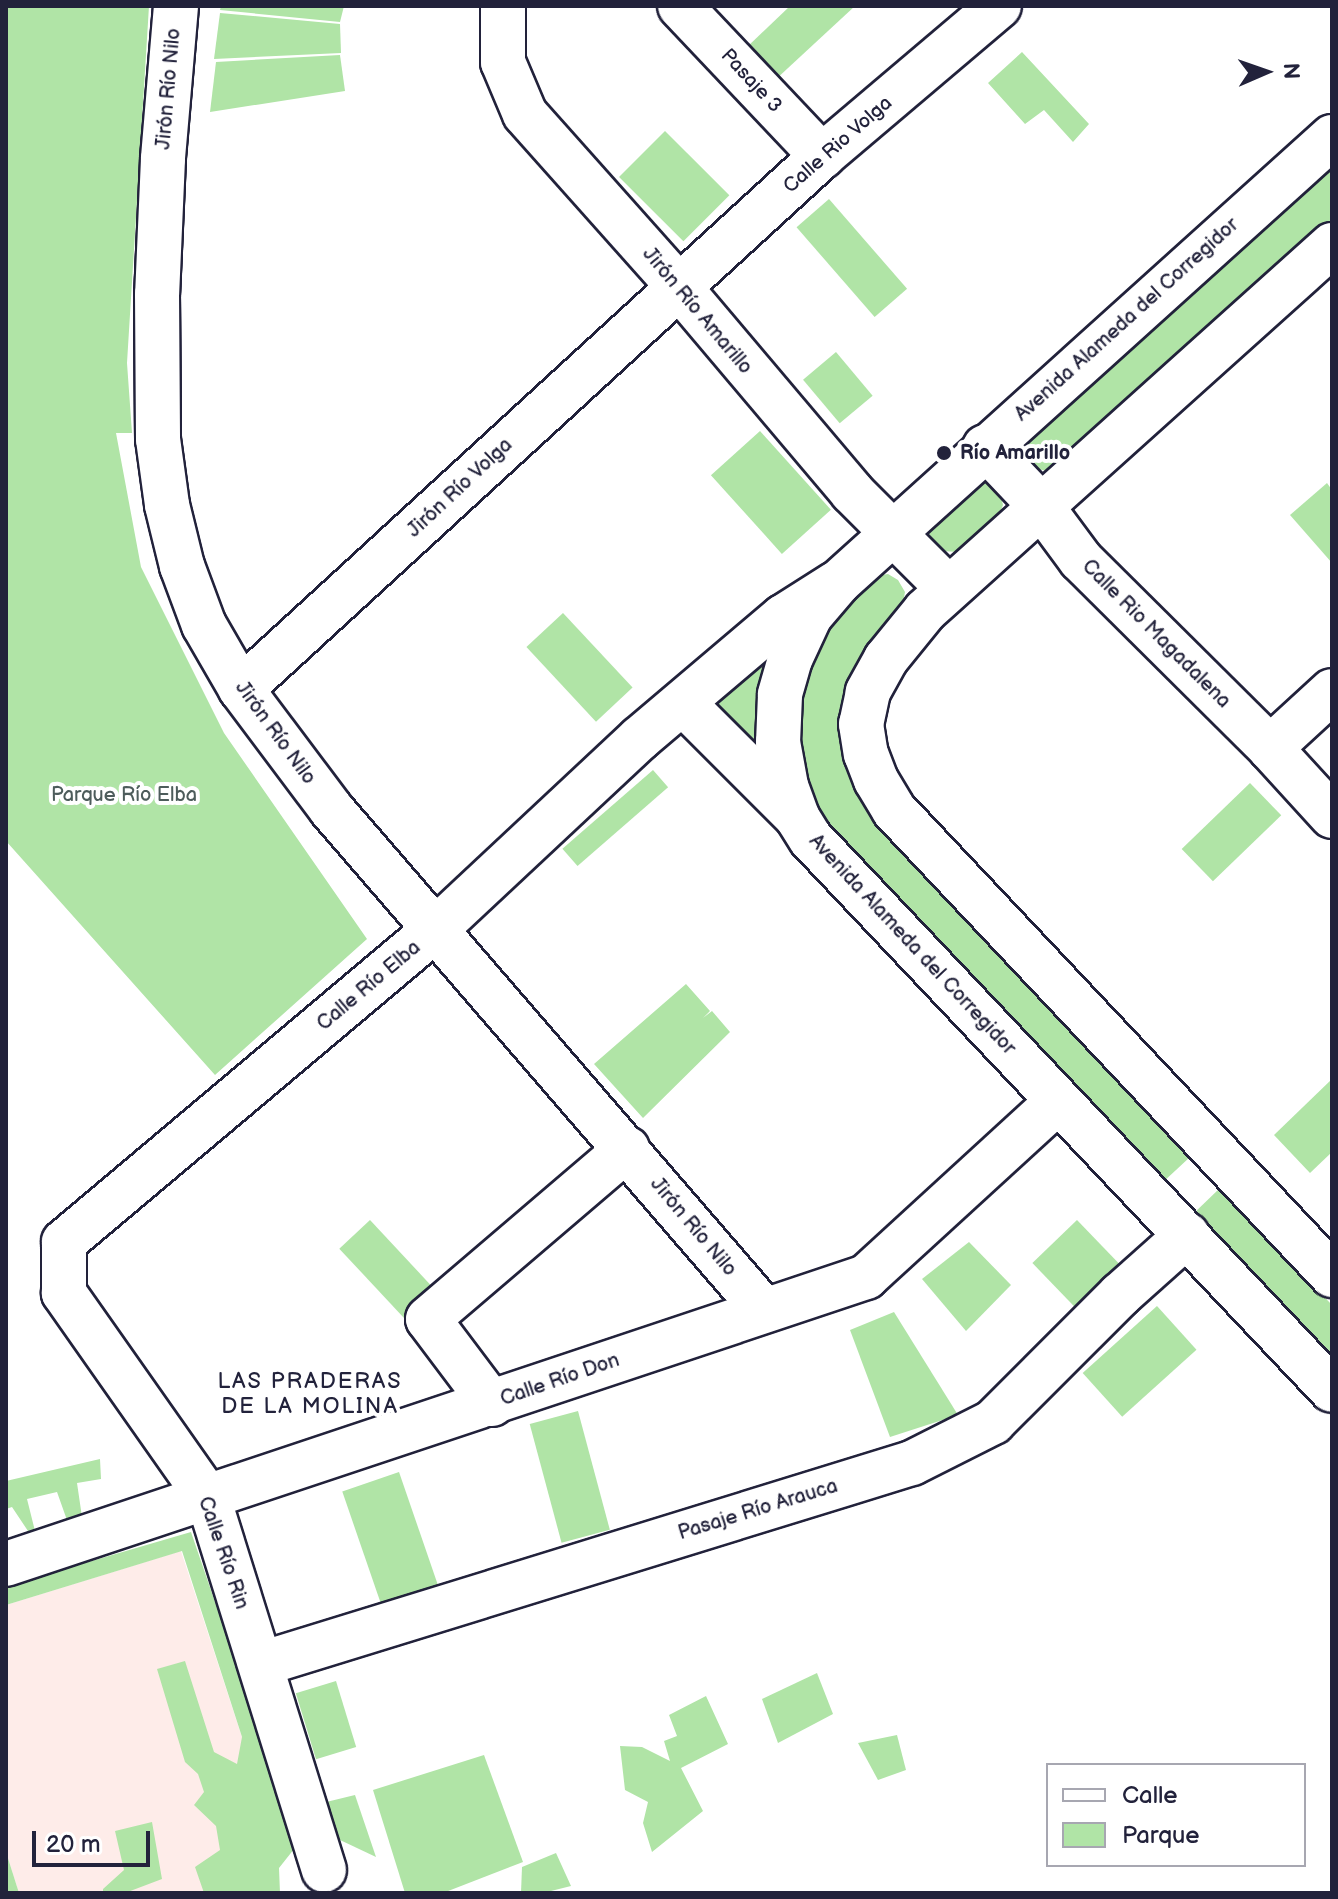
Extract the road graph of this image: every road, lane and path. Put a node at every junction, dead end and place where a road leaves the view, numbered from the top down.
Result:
1 (176, 6) edge
2 (503, 6) edge
3 (680, 6) edge
4 (999, 6) edge
5 (1332, 137) edge
6 (822, 156) junction
7 (1332, 245) edge
8 (679, 287) junction
9 (985, 447) junction
10 (1041, 506) junction
11 (890, 532) junction
12 (839, 582) junction
13 (948, 588) junction
14 (241, 689) junction
15 (1332, 691) edge
16 (683, 703) junction
17 (1270, 748) junction
18 (1332, 816) edge
19 (797, 817) junction
20 (437, 928) junction
21 (1058, 1101) junction
22 (627, 1149) junction
23 (1187, 1235) junction
24 (64, 1267) joint
25 (1332, 1275) edge
26 (763, 1309) junction
27 (1332, 1390) edge
28 (492, 1404) junction
29 (208, 1498) junction
30 (6, 1564) edge
31 (261, 1664) junction
32 (324, 1870) dead end

1 - 14 street, Jirón Río Nilo
2 - 8 street, Jirón Río Amarillo
3 - 6 street, Pasaje 3
4 - 6 street, Calle Rio Volga
5 - 9 street, Avenida Alameda del Corregidor
6 - 8 street, Calle Rio Volga
7 - 10 street
8 - 11 street, Jirón Río Amarillo
8 - 14 street, Jirón Río Volga
9 - 10 street, Calle Rio Magadalena
9 - 11 street, Avenida Alameda del Corregidor
10 - 13 street
10 - 17 street, Calle Rio Magadalena
11 - 12 street, Avenida Alameda del Corregidor
11 - 13 street, Jirón Río Amarillo
12 - 16 street, Calle Río Elba
12 - 19 street, Avenida Alameda del Corregidor
13 - 25 street
14 - 20 street, Jirón Río Nilo
15 - 17 street
16 - 19 street
16 - 20 street, Calle Río Elba
17 - 18 street, Calle Rio Magadalena
19 - 21 street, Avenida Alameda del Corregidor
20 - 22 street, Jirón Río Nilo
20 - 24 street, Calle Río Elba
21 - 23 street, Avenida Alameda del Corregidor
21 - 26 street, Calle Río Don
22 - 26 street, Jirón Río Nilo
22 - 28 street
23 - 27 street, Avenida Alameda del Corregidor
23 - 31 street, Pasaje Río Arauca
24 - 29 street, Calle Río Rin
26 - 28 street, Calle Río Don
28 - 29 street, Calle Río Don
29 - 30 street, Calle Río Don
29 - 31 street, Calle Río Rin
31 - 32 street, Calle Río Rin

